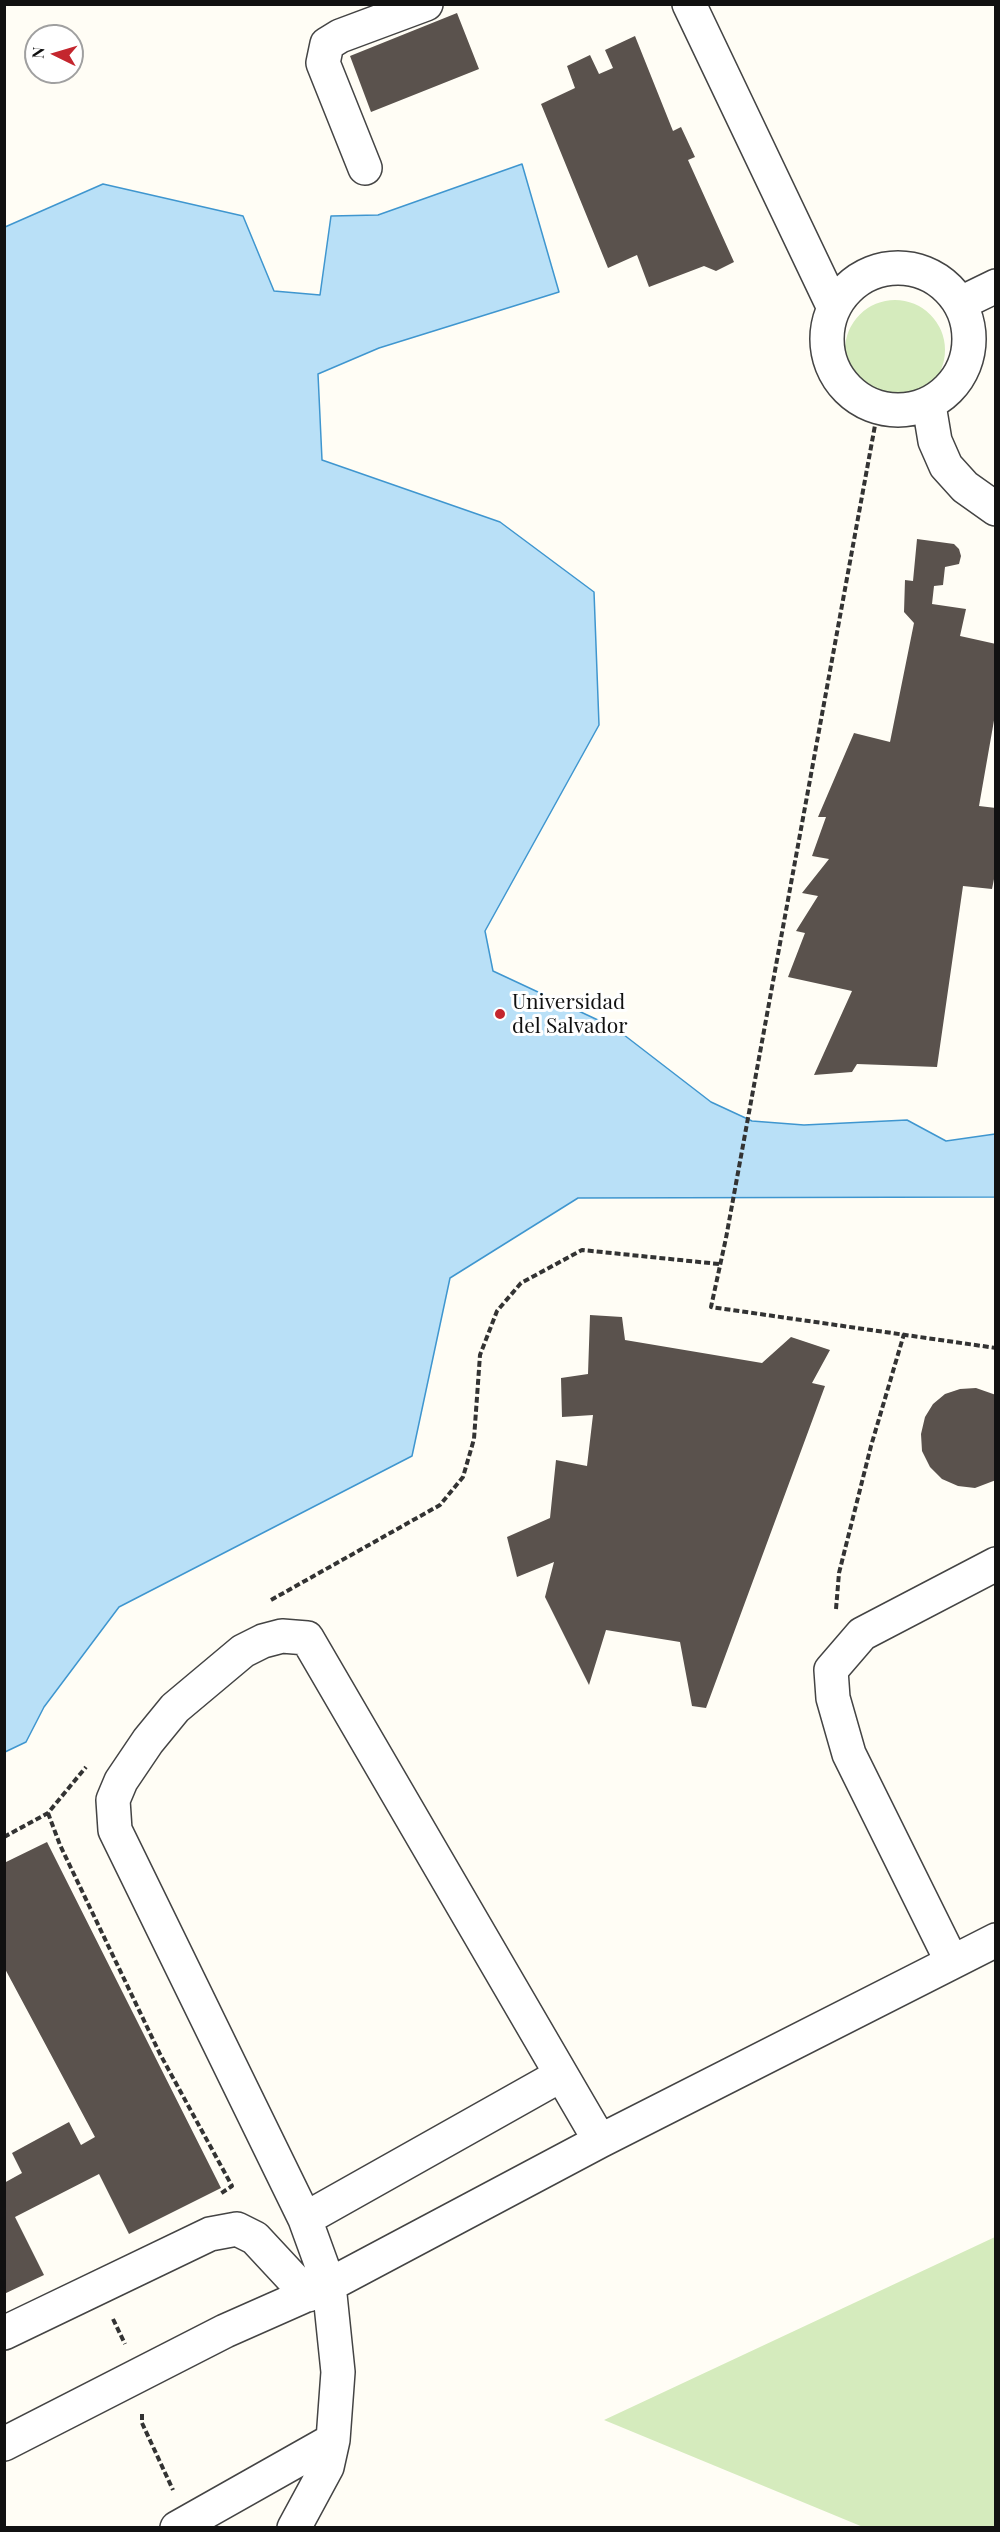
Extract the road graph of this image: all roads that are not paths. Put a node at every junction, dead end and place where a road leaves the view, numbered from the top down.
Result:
1 (426, 4) edge
2 (689, 4) edge
3 (365, 168) dead end
4 (996, 286) edge
5 (961, 303) junction
6 (833, 306) junction
7 (928, 405) junction
8 (996, 509) edge
9 (996, 1564) edge
10 (996, 1940) edge
11 (952, 1962) junction
12 (561, 2075) junction
13 (600, 2141) junction
14 (305, 2220) junction
15 (318, 2290) junction
16 (4, 2333) edge
17 (333, 2440) junction
18 (4, 2444) edge
19 (182, 2525) edge
20 (294, 2528) edge

1 - 3 lane
2 - 6 lane
4 - 5 lane
5 - 6 lane
5 - 7 lane
6 - 7 lane
7 - 8 lane
9 - 11 lane
10 - 11 lane
11 - 13 lane
12 - 13 lane
12 - 14 lane
12 - 14 lane
13 - 15 lane
14 - 15 lane
15 - 16 lane
15 - 17 lane
15 - 18 lane
17 - 19 lane
17 - 20 lane

